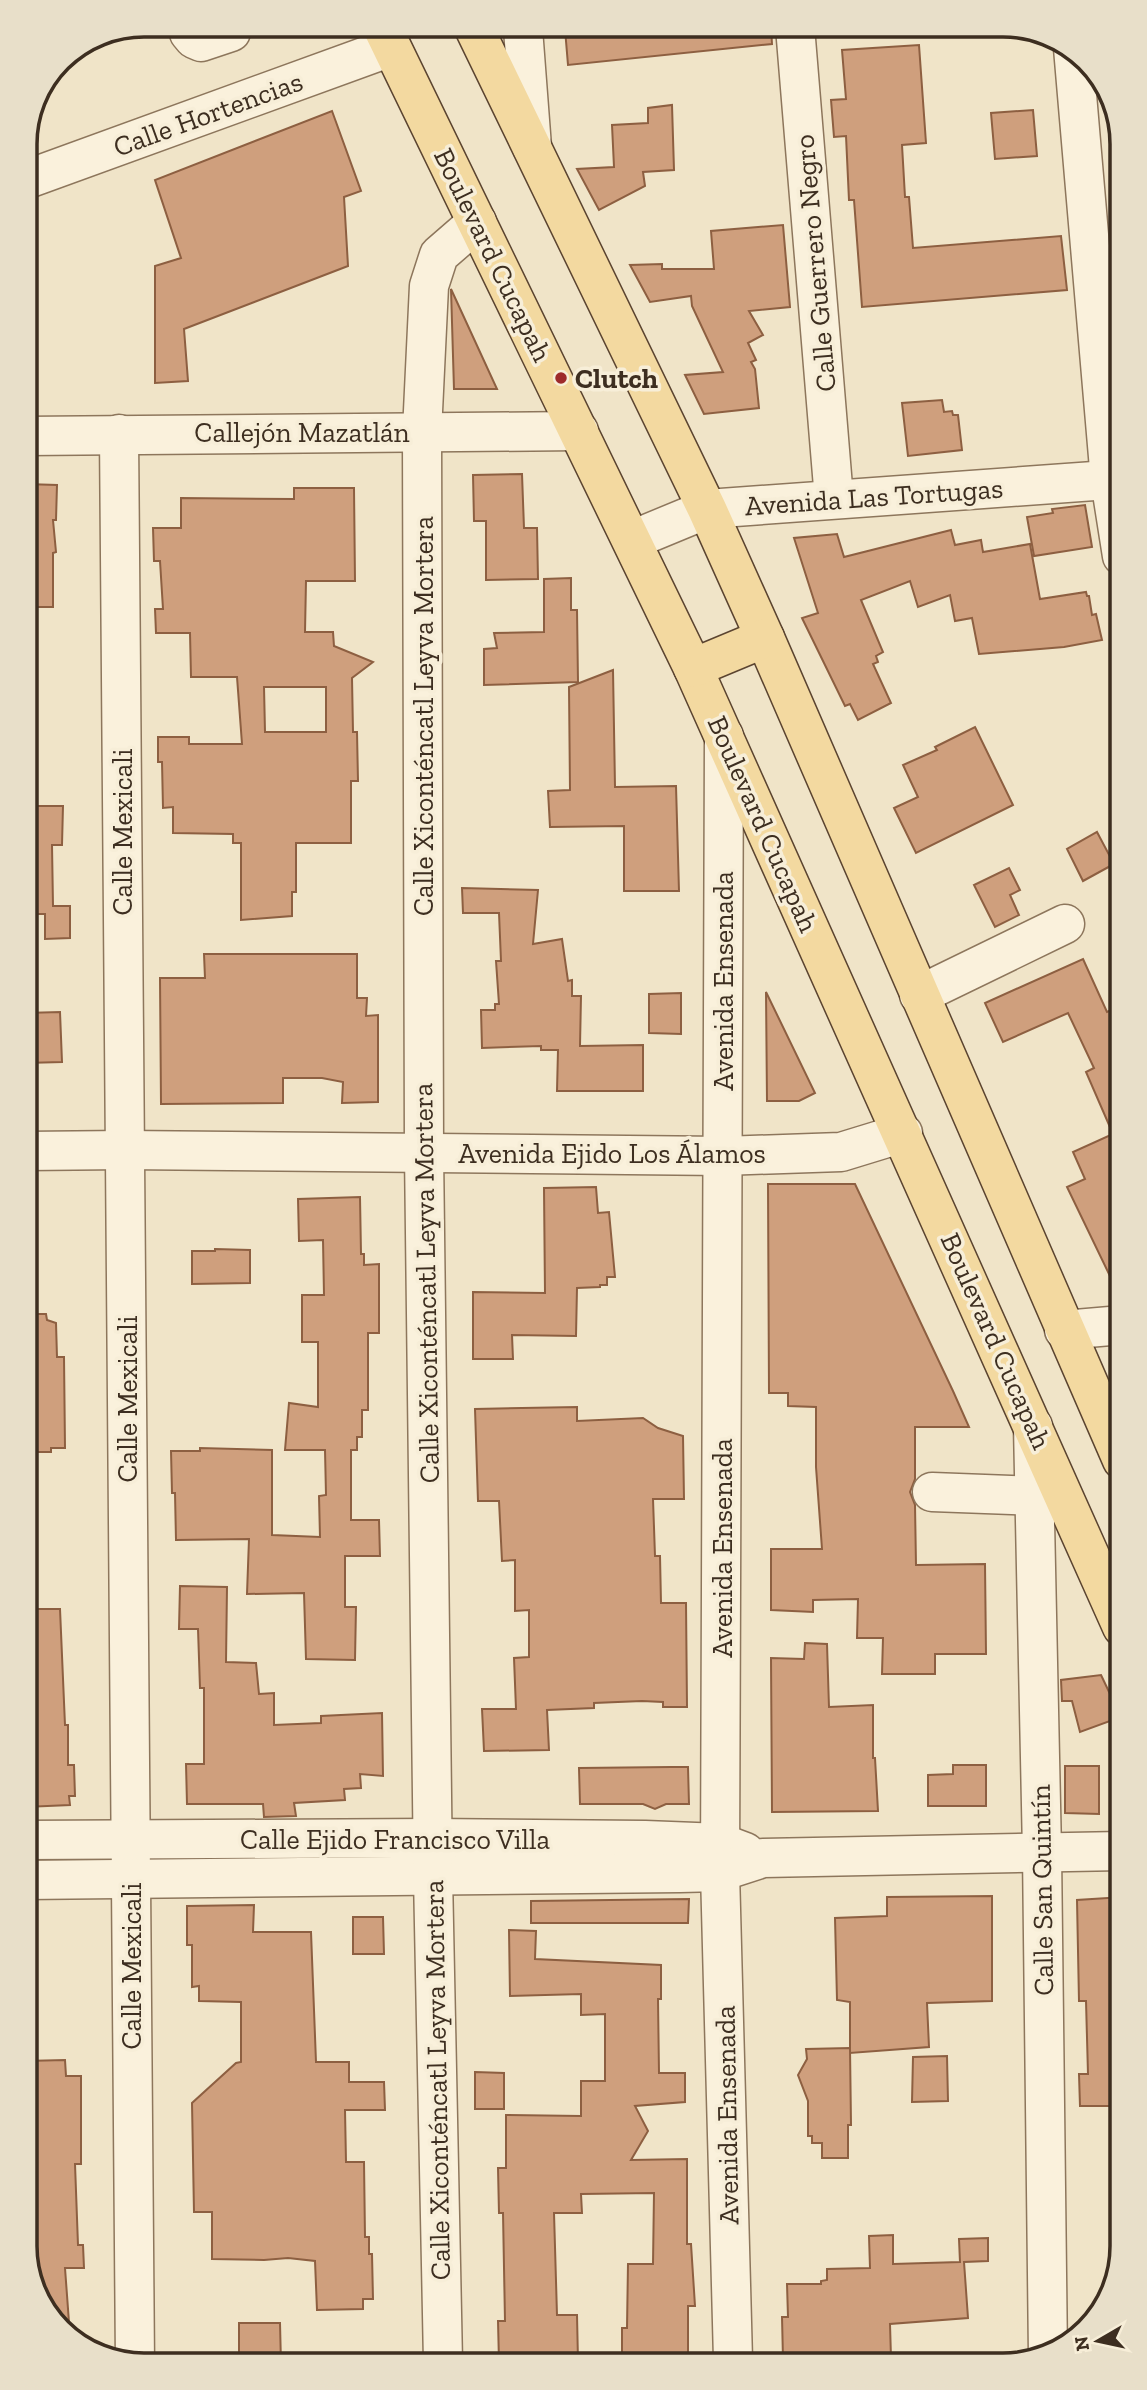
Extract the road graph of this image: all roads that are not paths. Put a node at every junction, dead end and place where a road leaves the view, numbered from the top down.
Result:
1 (192, 37) edge
2 (216, 37) edge
3 (478, 37) edge
4 (524, 37) edge
5 (796, 37) edge
6 (387, 39) edge
7 (1075, 64) edge
8 (532, 147) junction
9 (37, 175) edge
10 (477, 222) junction
11 (1110, 420) edge
12 (579, 431) junction
13 (422, 432) junction
14 (119, 434) junction
15 (37, 436) edge
16 (1110, 480) edge
17 (834, 499) junction
18 (707, 509) junction
19 (632, 540) junction
20 (765, 638) junction
21 (693, 668) junction
22 (724, 736) junction
23 (1065, 924) dead end
24 (919, 995) junction
25 (903, 1133) junction
26 (125, 1150) junction
27 (37, 1151) edge
28 (424, 1152) junction
29 (723, 1156) junction
30 (1110, 1326) edge
31 (1064, 1330) junction
32 (1033, 1424) junction
33 (1110, 1433) edge
34 (932, 1492) dead end
35 (1035, 1496) junction
36 (1110, 1600) edge
37 (433, 1838) junction
38 (37, 1840) edge
39 (130, 1840) junction
40 (1110, 1851) edge
41 (1042, 1852) junction
42 (720, 1858) junction
43 (433, 1877) junction
44 (130, 1879) junction
45 (37, 1880) edge
46 (1048, 2343) edge
47 (135, 2353) edge
48 (443, 2353) edge
49 (733, 2353) edge

1 - 2 street
3 - 8 main road
4 - 8 street
5 - 17 street, Calle Guerrero Negro
6 - 9 street, Calle Hortencias
6 - 10 main road, Boulevard Cucapah
7 - 11 street
8 - 18 main road
10 - 12 main road, Boulevard Cucapah
10 - 13 street, Calle Xiconténcatl Leyva Mortera
12 - 13 street, Callejón Mazatlán
12 - 19 main road, Boulevard Cucapah
13 - 14 street, Callejón Mazatlán
13 - 28 street, Calle Xiconténcatl Leyva Mortera
14 - 15 street, Callejón Mazatlán
14 - 26 street, Calle Mexicali
16 - 17 street, Avenida Las Tortugas
17 - 18 street, Avenida Las Tortugas
18 - 19 street, Avenida Las Tortugas
18 - 20 main road
19 - 21 main road, Boulevard Cucapah
20 - 21 main road
20 - 24 main road
21 - 22 main road, Boulevard Cucapah
22 - 25 main road, Boulevard Cucapah
22 - 29 street, Avenida Ensenada
23 - 24 street
24 - 31 main road
25 - 29 street, Avenida Ejido Los Álamos
25 - 32 main road, Boulevard Cucapah
26 - 27 street, Avenida Ejido Los Álamos
26 - 28 street, Avenida Ejido Los Álamos
26 - 39 street, Calle Mexicali
28 - 29 street, Avenida Ejido Los Álamos
28 - 37 street, Calle Xiconténcatl Leyva Mortera
29 - 42 street, Avenida Ensenada
30 - 31 street
31 - 33 main road
32 - 35 street, Calle San Quintín
32 - 36 main road, Boulevard Cucapah
34 - 35 street
35 - 41 street, Calle San Quintín
37 - 39 street, Calle Ejido Francisco Villa
37 - 42 street, Calle Ejido Francisco Villa
37 - 43 street, Calle Xiconténcatl Leyva Mortera
38 - 39 street, Calle Ejido Francisco Villa
39 - 44 street, Calle Mexicali
40 - 41 street, Calle Ejido Francisco Villa
41 - 42 street, Calle Ejido Francisco Villa
41 - 46 street, Calle San Quintín
42 - 43 street, Calle Ejido Francisco Villa
42 - 49 street, Avenida Ensenada
43 - 44 street, Calle Ejido Francisco Villa
43 - 48 street, Calle Xiconténcatl Leyva Mortera
44 - 45 street, Calle Ejido Francisco Villa
44 - 47 street, Calle Mexicali

